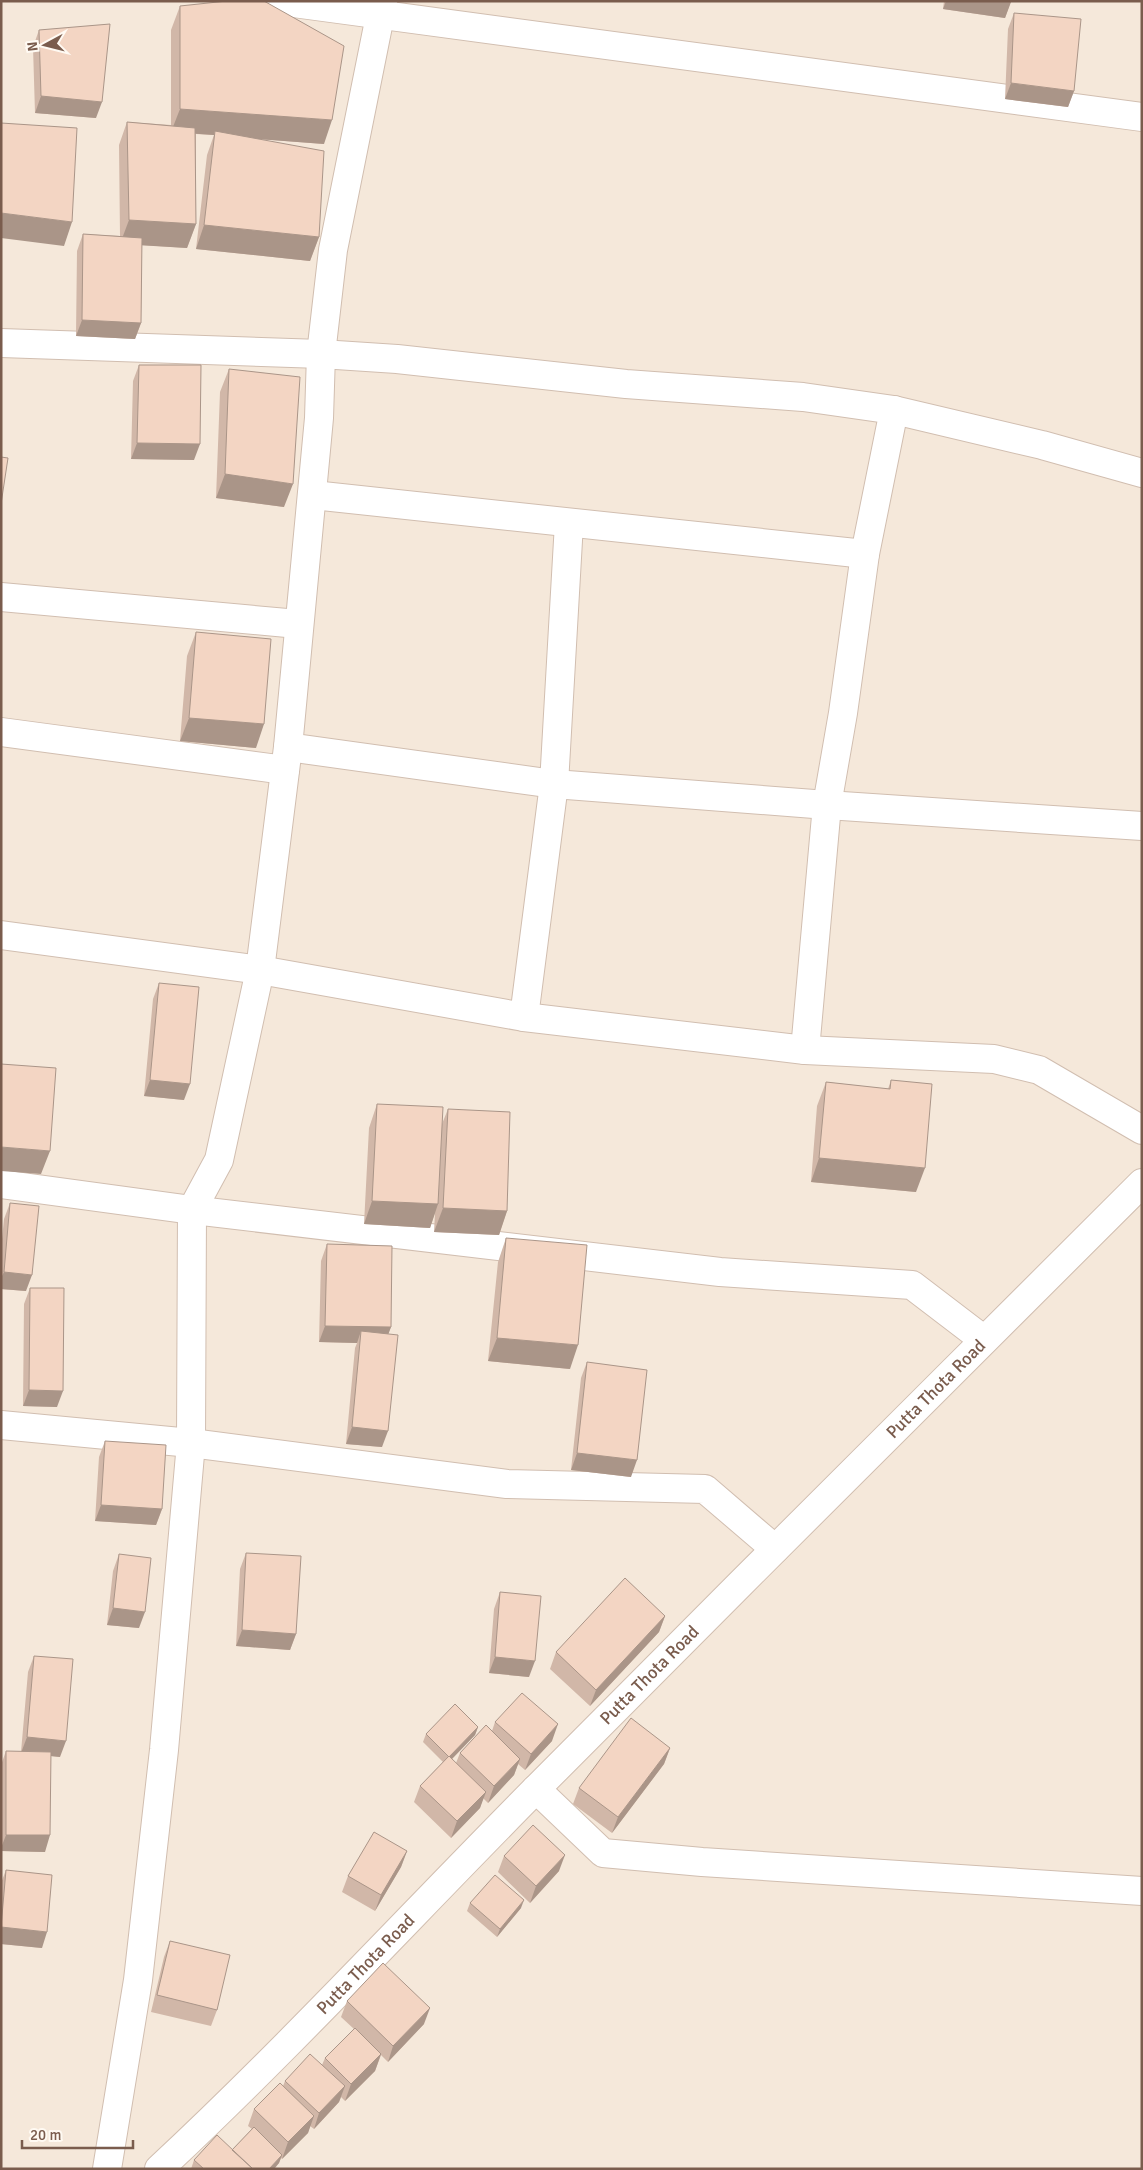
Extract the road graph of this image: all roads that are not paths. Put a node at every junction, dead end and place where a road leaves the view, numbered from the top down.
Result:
1 (279, 1) edge
2 (382, 8) edge
3 (1142, 117) edge
4 (1, 343) edge
5 (321, 354) junction
6 (894, 410) junction
7 (1142, 473) edge
8 (313, 495) junction
9 (569, 522) junction
10 (865, 554) junction
11 (1, 597) edge
12 (298, 624) junction
13 (1, 732) edge
14 (287, 759) junction
15 (554, 784) junction
16 (827, 805) junction
17 (1142, 826) edge
18 (1, 935) edge
19 (260, 970) junction
20 (524, 1017) junction
21 (805, 1050) junction
22 (1142, 1130) edge
23 (1142, 1182) edge
24 (1, 1184) edge
25 (192, 1210) junction
26 (984, 1340) junction
27 (1, 1425) edge
28 (191, 1443) junction
29 (775, 1549) junction
30 (536, 1789) junction
31 (1142, 1891) edge
32 (107, 2169) edge
33 (160, 2169) edge

1 - 2 street
2 - 3 street
2 - 5 street
4 - 5 street
5 - 6 street
5 - 8 street
6 - 7 street
6 - 10 street
8 - 9 street
8 - 12 street
9 - 10 street
9 - 15 street
10 - 16 street
11 - 12 street
12 - 14 street
13 - 14 street
14 - 15 street
14 - 19 street
15 - 16 street
15 - 20 street
16 - 17 street
16 - 21 street
18 - 19 street
19 - 20 street
19 - 25 street
20 - 21 street
21 - 22 street
23 - 26 street, Putta Thota Road
24 - 25 street
25 - 26 street
25 - 28 street
26 - 29 street, Putta Thota Road
27 - 28 street
28 - 29 street
28 - 32 street
29 - 30 street, Putta Thota Road
30 - 31 street
30 - 33 street, Putta Thota Road

